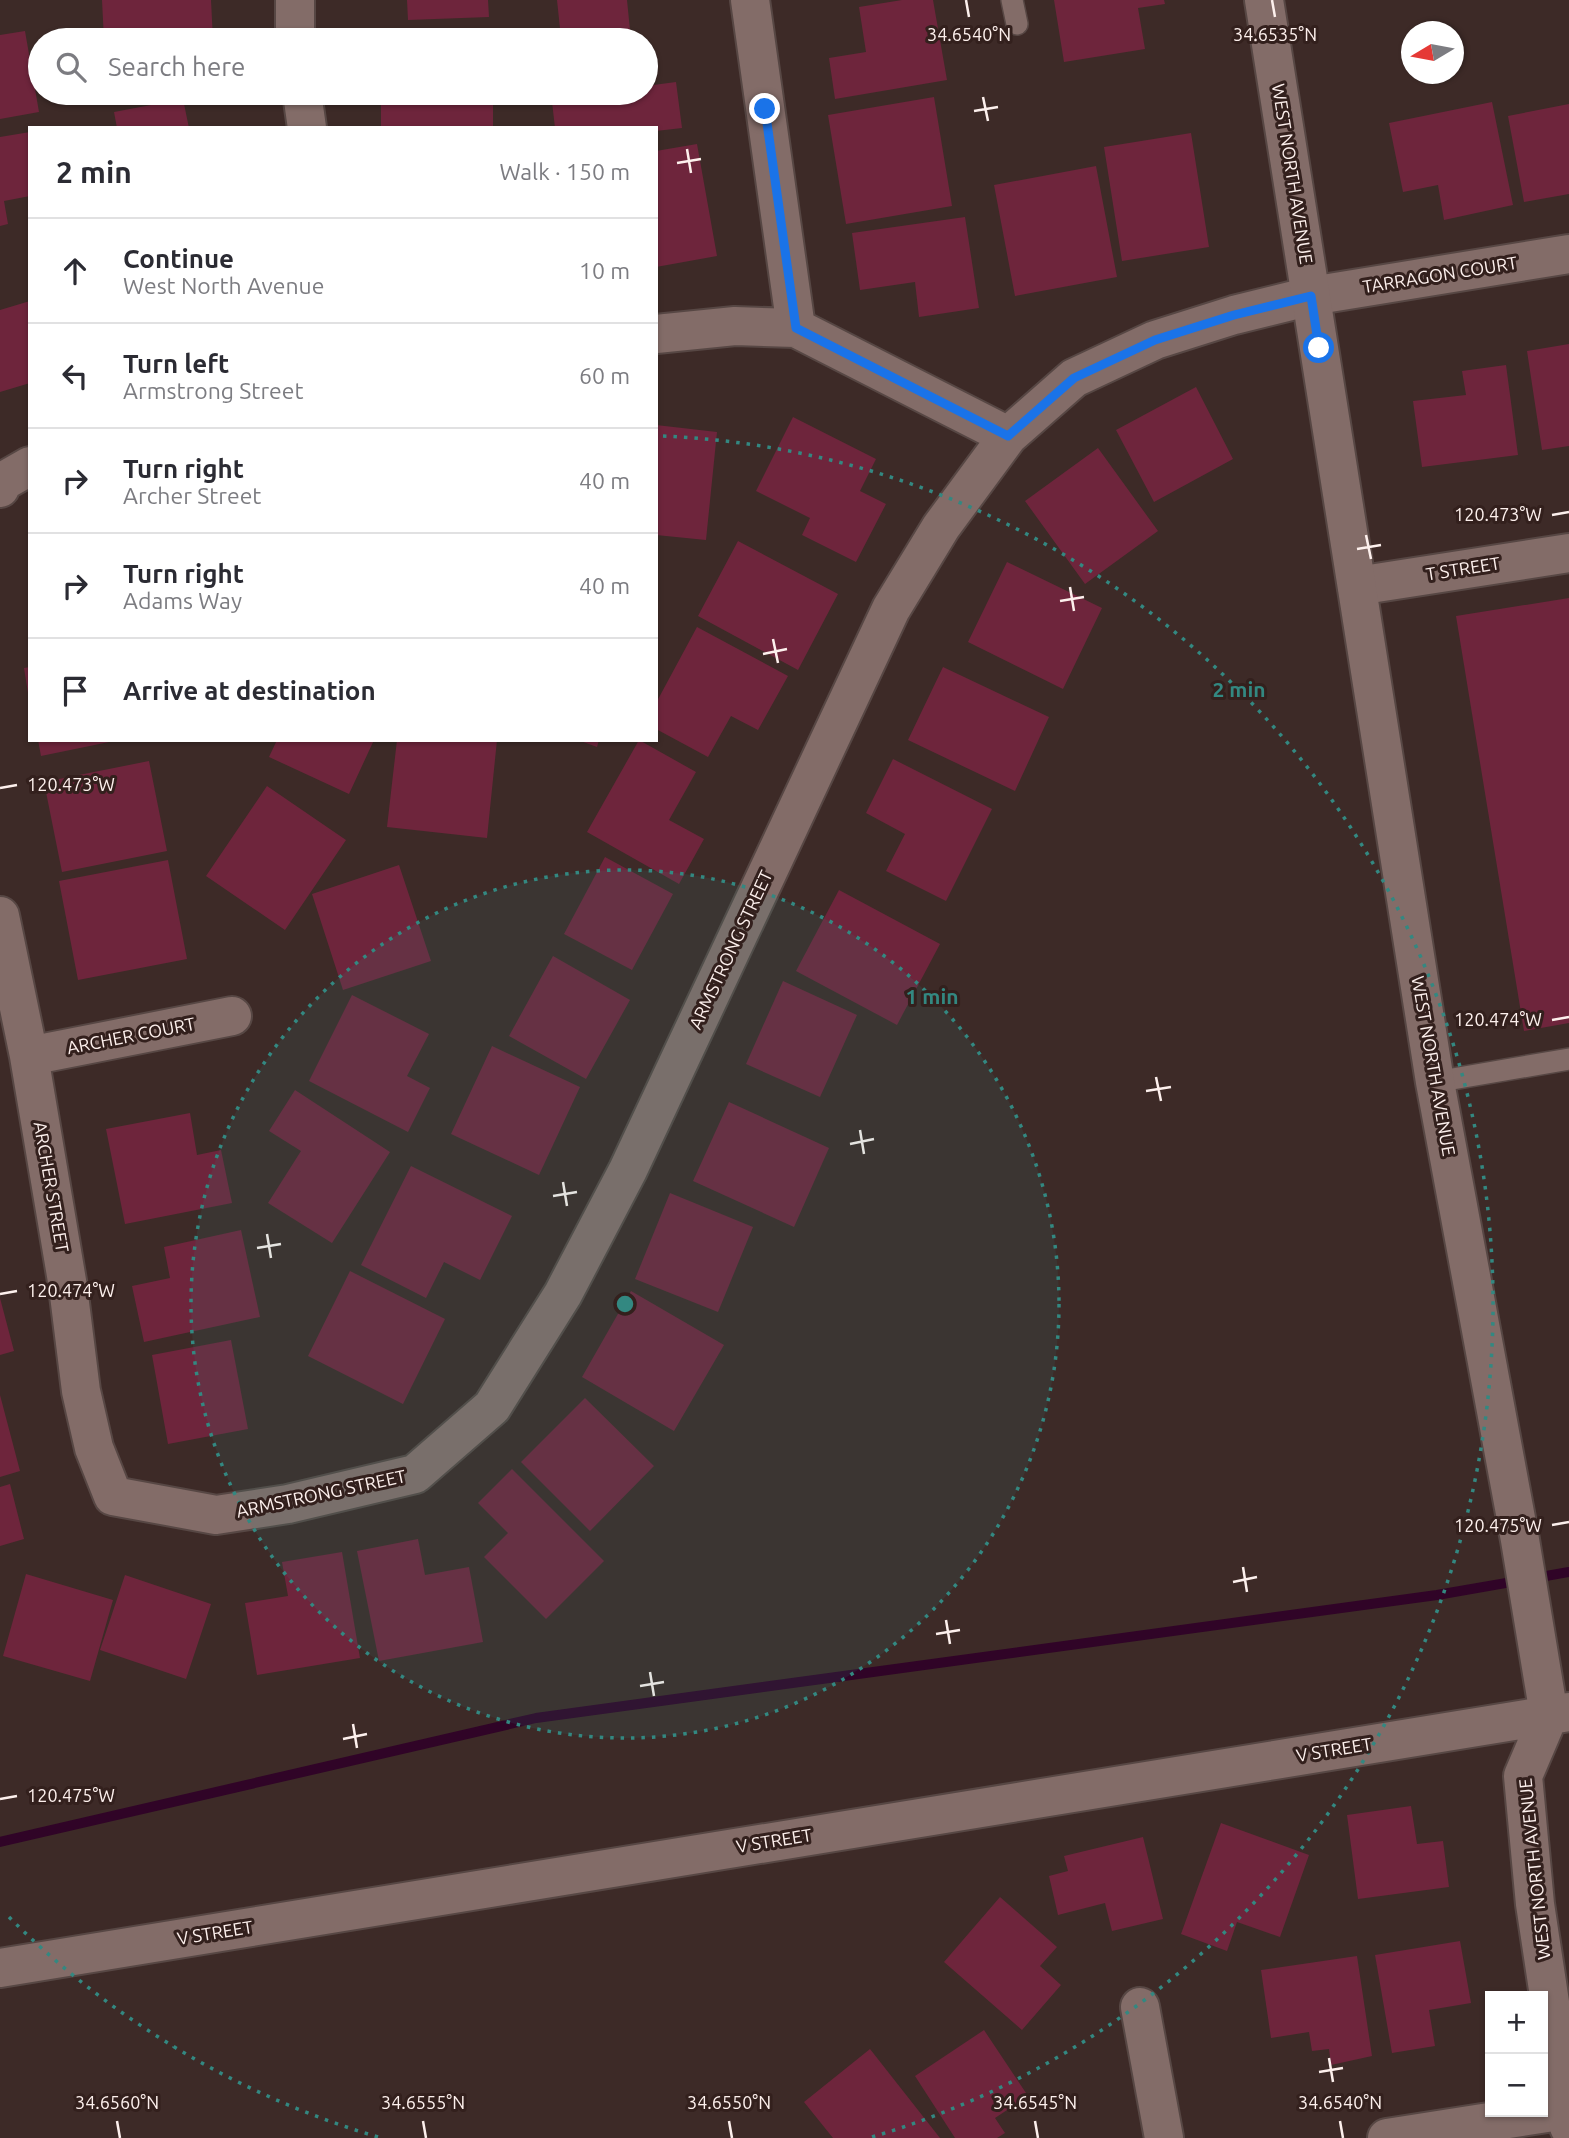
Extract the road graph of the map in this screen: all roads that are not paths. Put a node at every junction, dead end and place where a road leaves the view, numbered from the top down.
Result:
1 (295, 0) edge
2 (750, 0) edge
3 (1012, 0) edge
4 (1264, 0) edge
5 (1017, 24) dead end
6 (295, 28) edge
7 (304, 105) edge
8 (307, 126) edge
9 (1569, 254) edge
10 (1311, 296) junction
11 (796, 328) junction
12 (658, 334) edge
13 (1008, 436) junction
14 (1569, 553) edge
15 (1357, 586) junction
16 (0, 916) edge
17 (232, 1016) dead end
18 (29, 1056) junction
19 (1569, 1059) edge
20 (1435, 1082) junction
21 (113, 1496) joint
22 (1559, 1713) edge
23 (0, 1968) edge
24 (1140, 2007) dead end
25 (1567, 2118) edge
26 (1164, 2138) edge
27 (1387, 2138) edge

1 - 6 street
2 - 11 street
3 - 5 lane
4 - 10 street, WEST NORTH AVENUE
7 - 8 street
9 - 10 street, TARRAGON COURT
10 - 13 street, ARMSTRONG STREET
10 - 15 street, WEST NORTH AVENUE
11 - 12 street
11 - 13 street
13 - 21 street, ARMSTRONG STREET
14 - 15 street, T STREET
15 - 20 street, WEST NORTH AVENUE
16 - 18 street, ARCHER STREET
17 - 18 street, ARCHER COURT
18 - 21 street, ARCHER STREET
19 - 20 lane
20 - 22 street, WEST NORTH AVENUE
22 - 23 street, V STREET
22 - 25 street, WEST NORTH AVENUE
24 - 26 street
25 - 27 street

